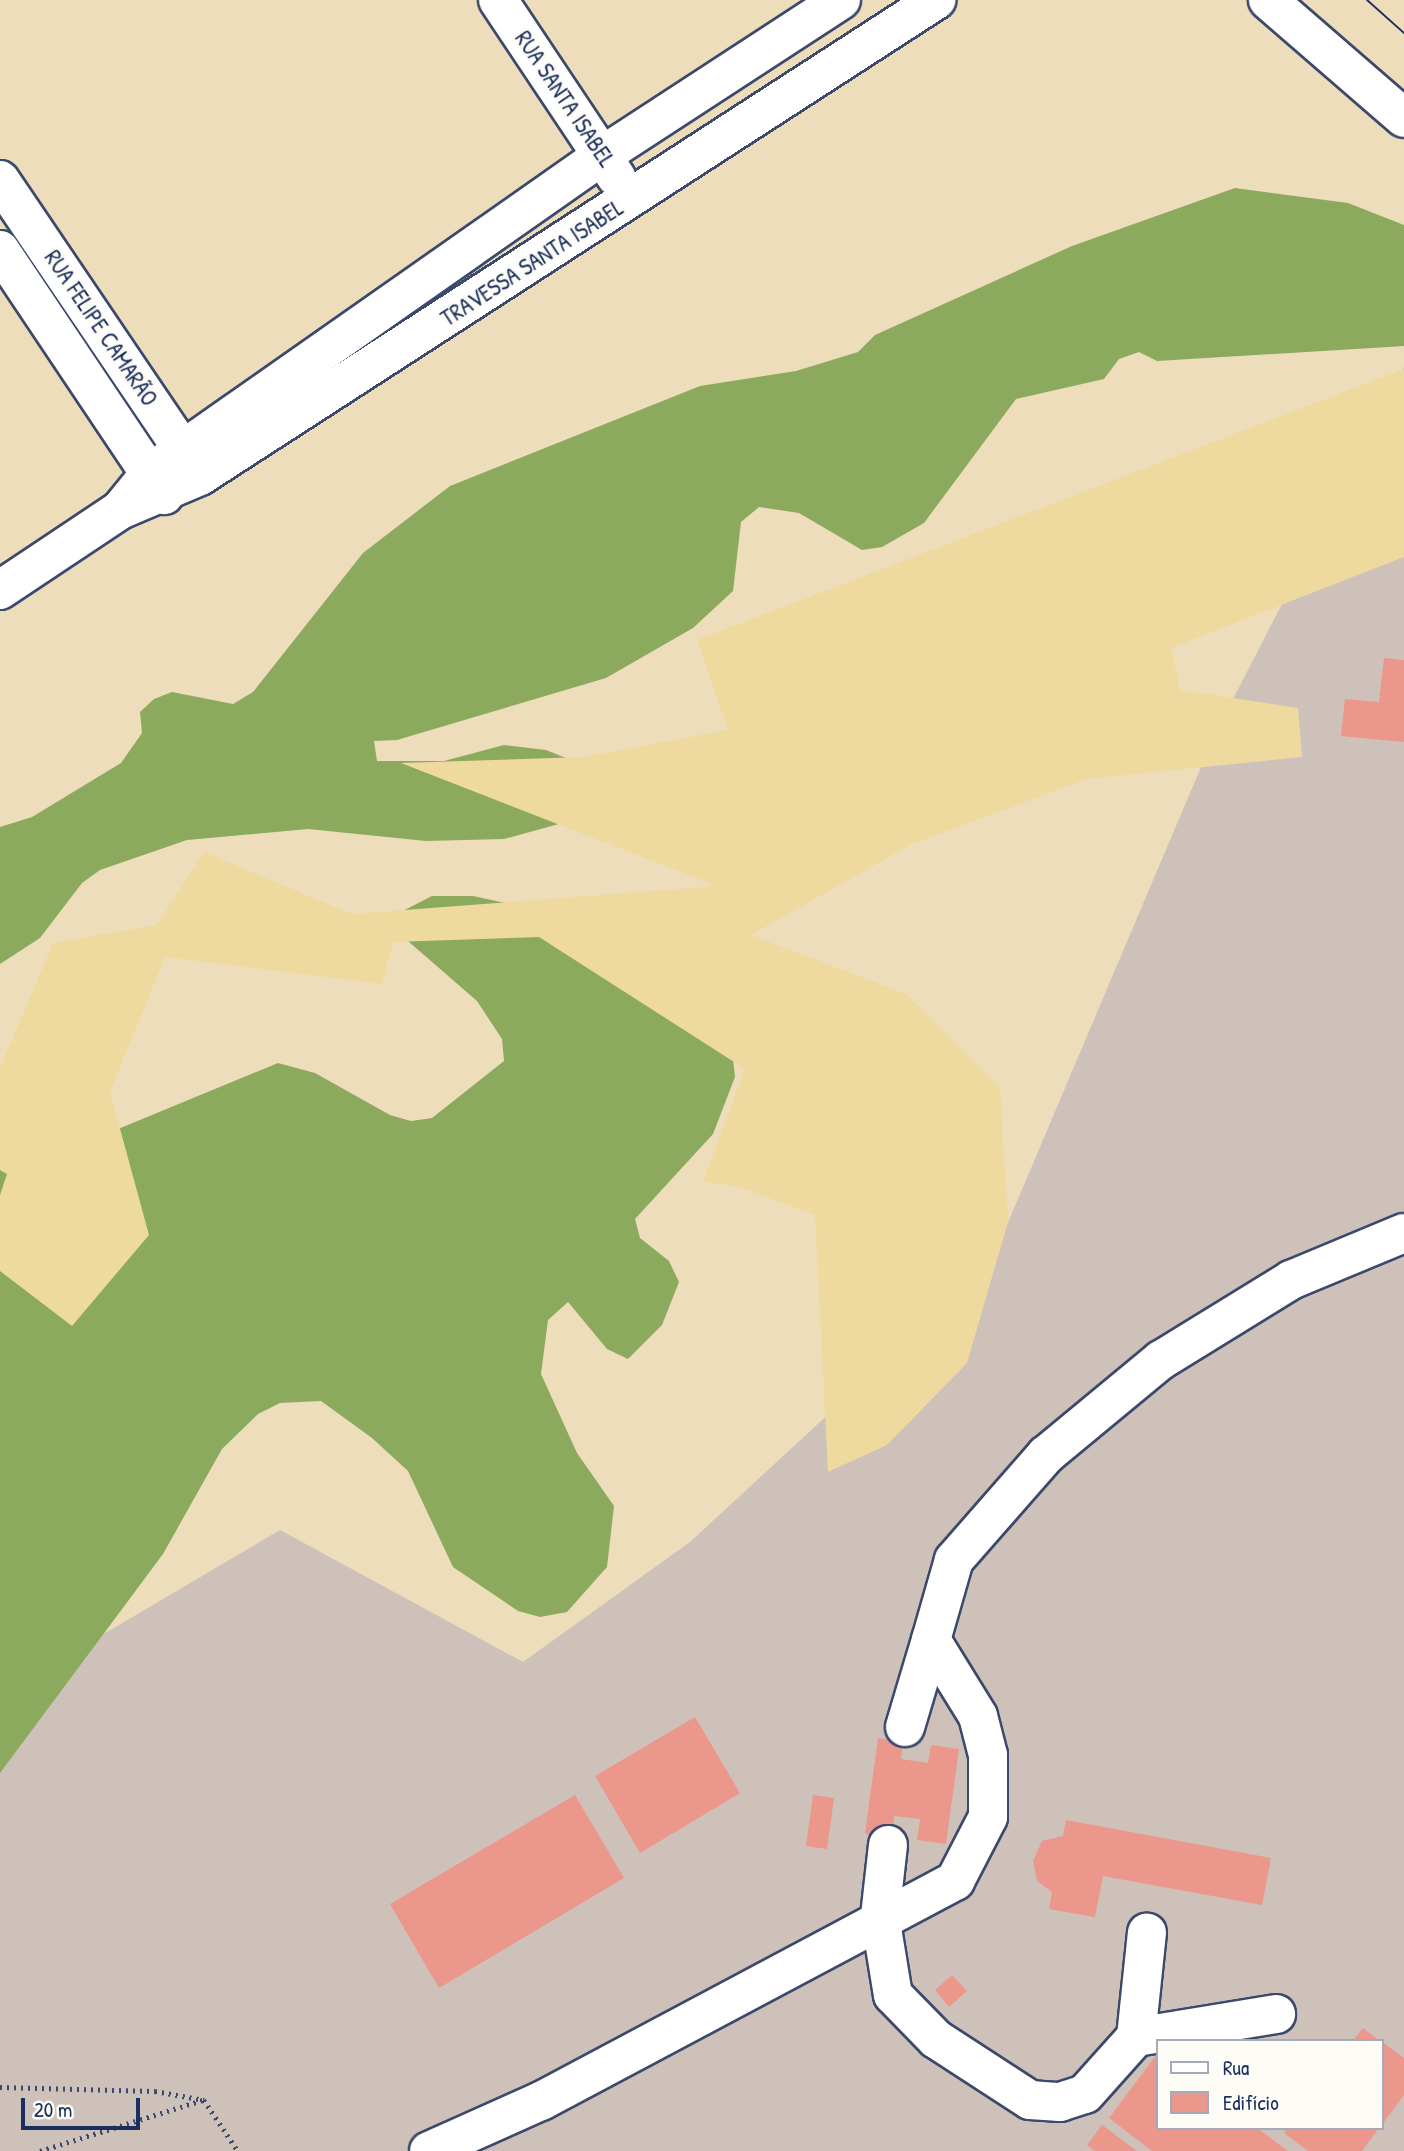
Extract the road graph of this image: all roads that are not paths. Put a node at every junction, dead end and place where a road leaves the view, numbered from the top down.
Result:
1 (498, 0) edge
2 (841, 0) edge
3 (936, 0) edge
4 (1268, 0) edge
5 (1404, 118) edge
6 (603, 155) junction
7 (0, 180) edge
8 (631, 199) junction
9 (0, 250) edge
10 (192, 464) junction
11 (157, 484) junction
12 (0, 590) edge
13 (1404, 1233) edge
14 (931, 1640) junction
15 (905, 1727) dead end
16 (888, 1845) dead end
17 (880, 1916) junction
18 (1147, 1933) dead end
19 (1276, 2014) dead end
20 (1136, 2037) junction
21 (429, 2151) edge

1 - 6 street, RUA SANTA ISABEL
2 - 6 street, TRAVESSA SANTA ISABEL
3 - 8 street, TRAVESSA SANTA ISABEL
4 - 5 street
6 - 8 street, RUA SANTA ISABEL
6 - 10 street, TRAVESSA SANTA ISABEL
7 - 10 street, RUA FELIPE CAMARÃO
8 - 10 street, TRAVESSA SANTA ISABEL
9 - 11 street, RUA FELIPE CAMARÃO
10 - 11 street, TRAVESSA SANTA ISABEL
11 - 12 street, TRAVESSA SANTA ISABEL
13 - 14 street
14 - 15 street
14 - 17 street
16 - 17 street
17 - 20 street
17 - 21 street
18 - 20 street
19 - 20 street

